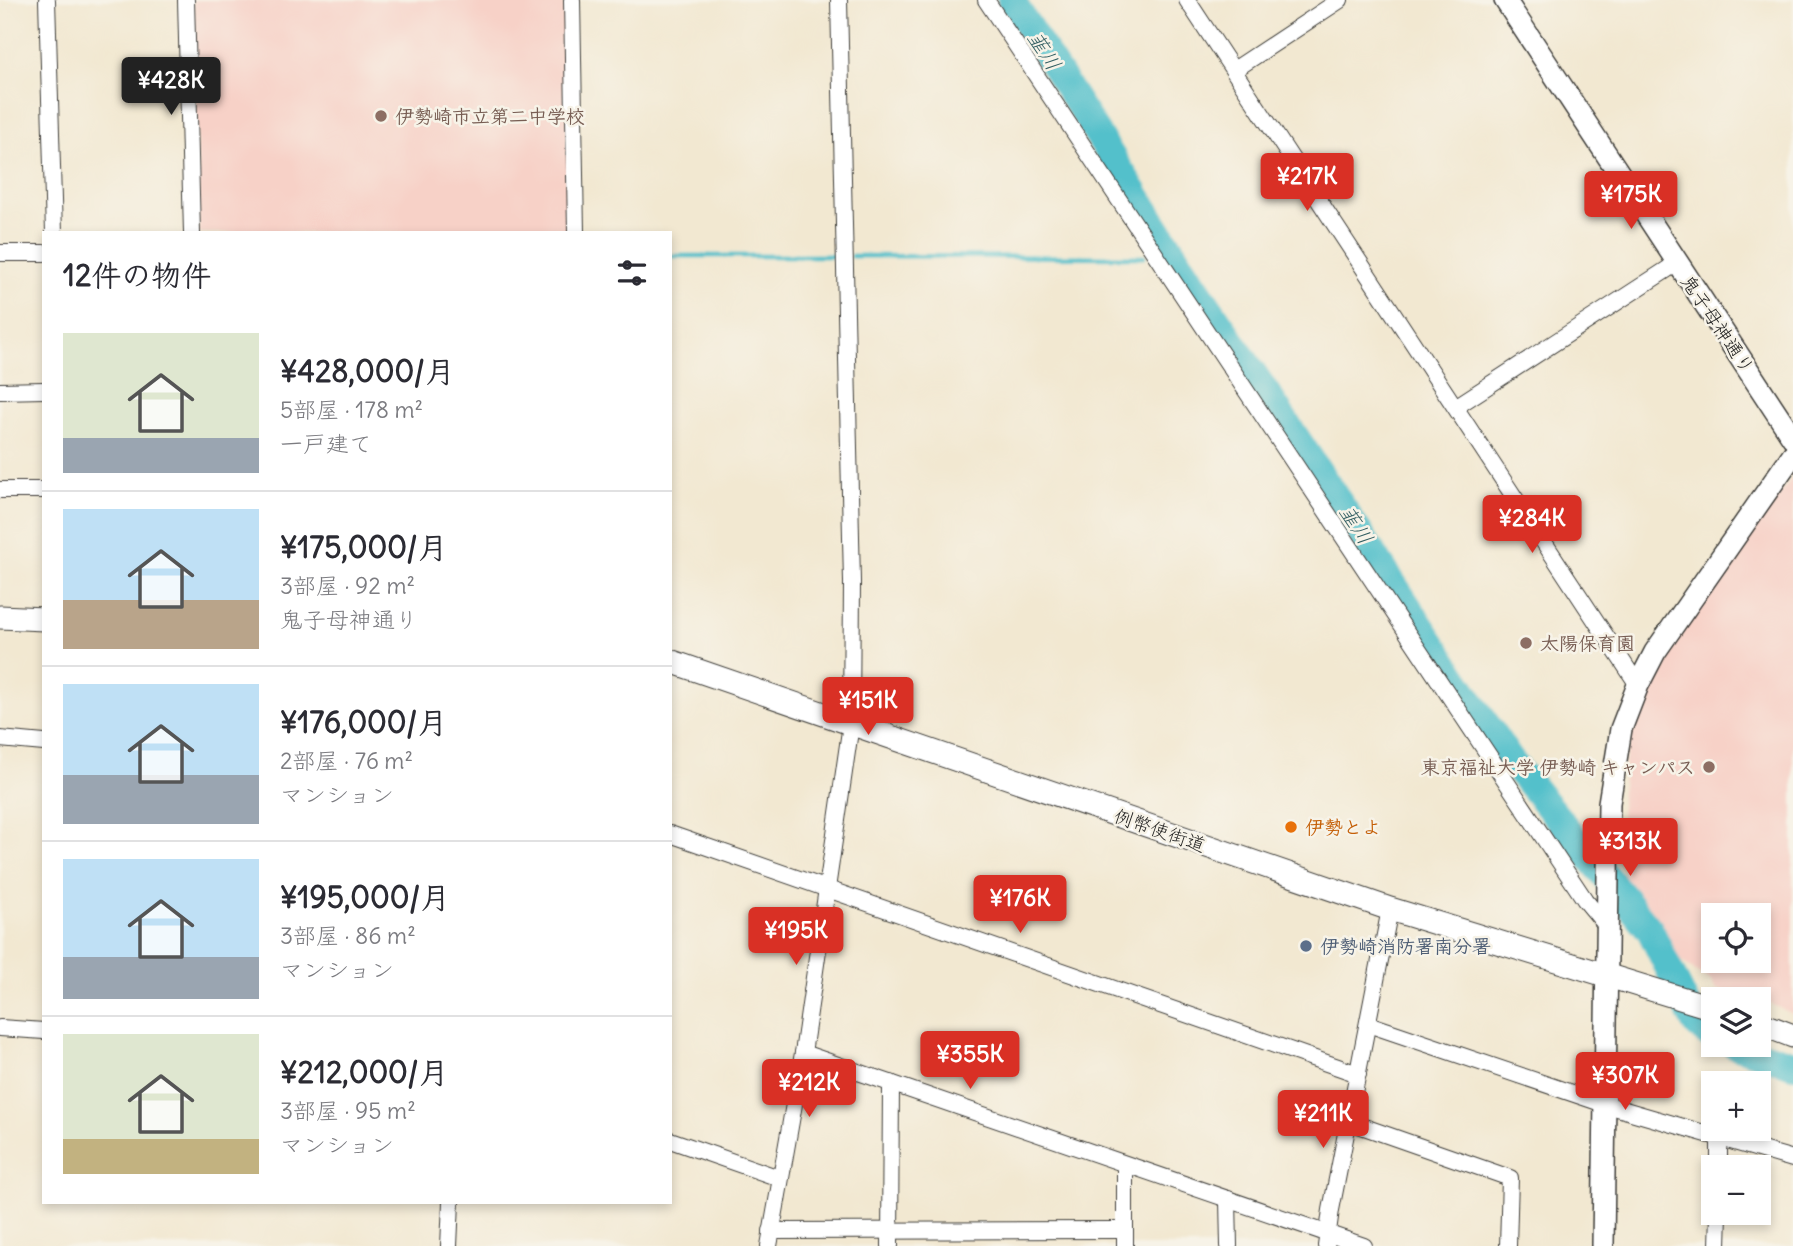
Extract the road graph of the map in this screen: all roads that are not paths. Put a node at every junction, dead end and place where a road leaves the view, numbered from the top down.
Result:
1 (47, 0) edge
2 (186, 0) edge
3 (572, 0) edge
4 (839, 0) edge
5 (986, 0) edge
6 (1187, 0) edge
7 (1340, 0) edge
8 (1505, 0) edge
9 (1234, 70) junction
10 (54, 231) edge
11 (192, 231) edge
12 (576, 231) edge
13 (42, 253) edge
14 (0, 254) edge
15 (1677, 263) junction
16 (42, 390) edge
17 (0, 391) edge
18 (1457, 406) junction
19 (1793, 438) edge
20 (1793, 454) edge
21 (0, 490) edge
22 (42, 490) edge
23 (0, 617) edge
24 (42, 619) edge
25 (672, 662) edge
26 (1637, 685) junction
27 (851, 724) junction
28 (0, 739) edge
29 (42, 743) edge
30 (672, 835) edge
31 (826, 886) junction
32 (1390, 909) junction
33 (1609, 929) junction
34 (1608, 978) junction
35 (1701, 1005) edge
36 (1368, 1024) junction
37 (1771, 1027) edge
38 (0, 1028) edge
39 (42, 1031) edge
40 (1793, 1035) edge
41 (803, 1053) junction
42 (1358, 1074) junction
43 (891, 1083) junction
44 (1604, 1104) junction
45 (1348, 1121) junction
46 (1701, 1133) edge
47 (672, 1141) edge
48 (1729, 1141) edge
49 (1793, 1160) edge
50 (1125, 1165) junction
51 (779, 1178) junction
52 (1228, 1199) junction
53 (451, 1204) edge
54 (1718, 1225) edge
55 (889, 1238) edge
56 (1125, 1238) edge
57 (770, 1239) edge
58 (1326, 1240) edge
59 (449, 1246) edge
60 (1229, 1246) edge
61 (1364, 1246) edge
62 (1508, 1246) edge
63 (1603, 1246) edge
64 (1718, 1246) edge

1 - 10 street
2 - 11 street
3 - 12 street
4 - 27 street
5 - 33 street
6 - 9 street
7 - 9 street
8 - 15 street, 鬼子母神通り
9 - 18 street
13 - 14 street
15 - 18 street
15 - 19 street, 鬼子母神通り
16 - 17 street
18 - 26 street
20 - 26 street
21 - 22 street
23 - 24 main road
25 - 27 main road, 例幣使街道
26 - 33 street
27 - 31 street
27 - 32 main road, 例幣使街道
28 - 29 street
30 - 31 street
31 - 41 street
31 - 42 street
32 - 34 main road, 例幣使街道
32 - 36 street
33 - 34 street
34 - 35 main road, 例幣使街道
34 - 44 street
36 - 42 street
36 - 44 street
37 - 40 main road
38 - 39 street
41 - 43 street
41 - 51 street
42 - 45 street
43 - 50 street
43 - 55 street
44 - 46 street
44 - 63 street
45 - 58 street
45 - 62 street
47 - 51 street
48 - 49 street
50 - 52 street
50 - 56 street
51 - 57 street
52 - 58 street
52 - 60 street
53 - 59 street
54 - 64 street
55 - 56 street
55 - 57 street
58 - 61 street

